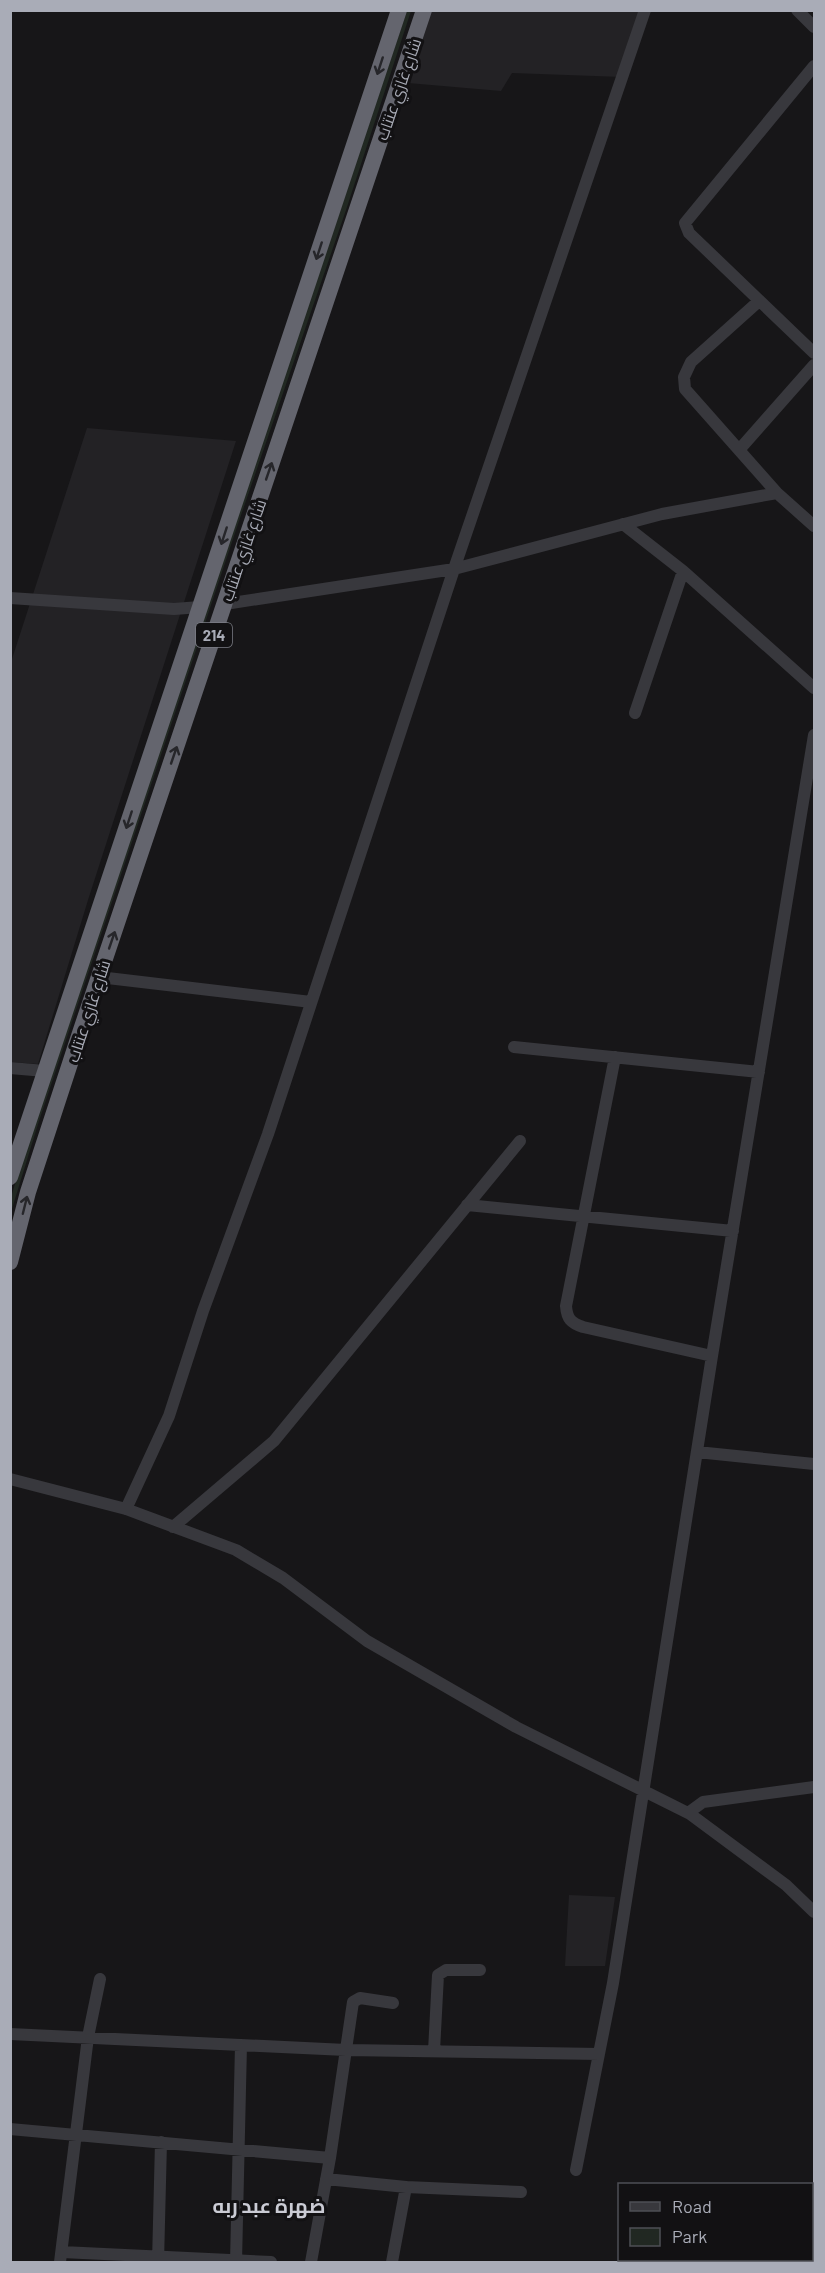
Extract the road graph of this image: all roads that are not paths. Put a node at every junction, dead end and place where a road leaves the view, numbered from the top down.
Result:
1 (399, 10) edge
2 (424, 10) edge
3 (645, 10) edge
4 (796, 10) edge
5 (814, 27) edge
6 (814, 66) edge
7 (759, 301) junction
8 (814, 353) edge
9 (814, 365) edge
10 (740, 450) junction
11 (777, 493) junction
12 (623, 524) junction
13 (814, 526) edge
14 (454, 569) junction
15 (683, 572) junction
16 (10, 598) edge
17 (225, 604) junction
18 (200, 607) junction
19 (814, 688) edge
20 (635, 713) dead end
21 (814, 735) edge
22 (99, 977) junction
23 (311, 1002) junction
24 (514, 1047) dead end
25 (615, 1057) junction
26 (10, 1068) edge
27 (45, 1071) junction
28 (759, 1072) junction
29 (520, 1141) dead end
30 (10, 1177) edge
31 (467, 1205) junction
32 (584, 1217) junction
33 (733, 1231) junction
34 (10, 1262) edge
35 (712, 1356) junction
36 (697, 1452) junction
37 (814, 1464) edge
38 (10, 1479) edge
39 (126, 1509) junction
40 (173, 1527) junction
41 (814, 1787) edge
42 (644, 1791) junction
43 (687, 1813) junction
44 (814, 1912) edge
45 (480, 1970) dead end
46 (100, 1979) dead end
47 (393, 2002) dead end
48 (10, 2034) edge
49 (88, 2037) junction
50 (241, 2045) junction
51 (346, 2050) junction
52 (434, 2051) junction
53 (599, 2054) junction
54 (10, 2129) edge
55 (76, 2135) junction
56 (161, 2142) junction
57 (238, 2150) junction
58 (330, 2158) junction
59 (576, 2170) dead end
60 (326, 2179) junction
61 (406, 2187) junction
62 (520, 2192) dead end
63 (61, 2258) edge
64 (158, 2260) edge
65 (236, 2262) edge
66 (271, 2262) edge
67 (311, 2262) edge
68 (392, 2262) edge

1 -> 18 highway, 214
17 -> 2 highway, شارع غازي عنتاب / 214
3 - 14 street
4 - 5 street
6 - 7 street
7 - 8 street
7 - 10 street
9 - 10 street
10 - 11 street
11 - 12 street
11 - 13 street
12 - 14 street
12 - 15 street
14 - 17 street
14 - 23 street
15 - 19 street
15 - 20 street
16 - 18 street
22 -> 17 highway, شارع غازي عنتاب / 214
18 -> 27 highway, 214
21 - 28 street
22 - 23 street
34 -> 22 highway, شارع غازي عنتاب / 214
23 - 39 street
24 - 25 street
25 - 28 street
25 - 32 street
26 - 27 street
27 - 30 highway, 214
28 - 33 street
29 - 31 street
31 - 32 street
31 - 40 street
32 - 33 street
32 - 35 street
33 - 35 street
35 - 36 street
36 - 37 street
36 - 42 street
38 - 39 street
39 - 40 street
40 - 42 street
41 - 43 street
42 - 43 street
42 - 53 street
43 - 44 street
45 - 52 street
46 - 49 street
47 - 51 street
48 - 49 street
49 - 50 street
49 - 55 street
50 - 51 street
50 - 57 street
51 - 52 street
51 - 58 street
52 - 53 street
53 - 59 street
54 - 55 street
55 - 56 street
55 - 63 street
56 - 57 street
56 - 64 street
57 - 58 street
57 - 65 street
58 - 60 street
60 - 61 street
60 - 67 street
61 - 62 street
61 - 68 street
63 - 64 street
64 - 65 street
65 - 66 street

